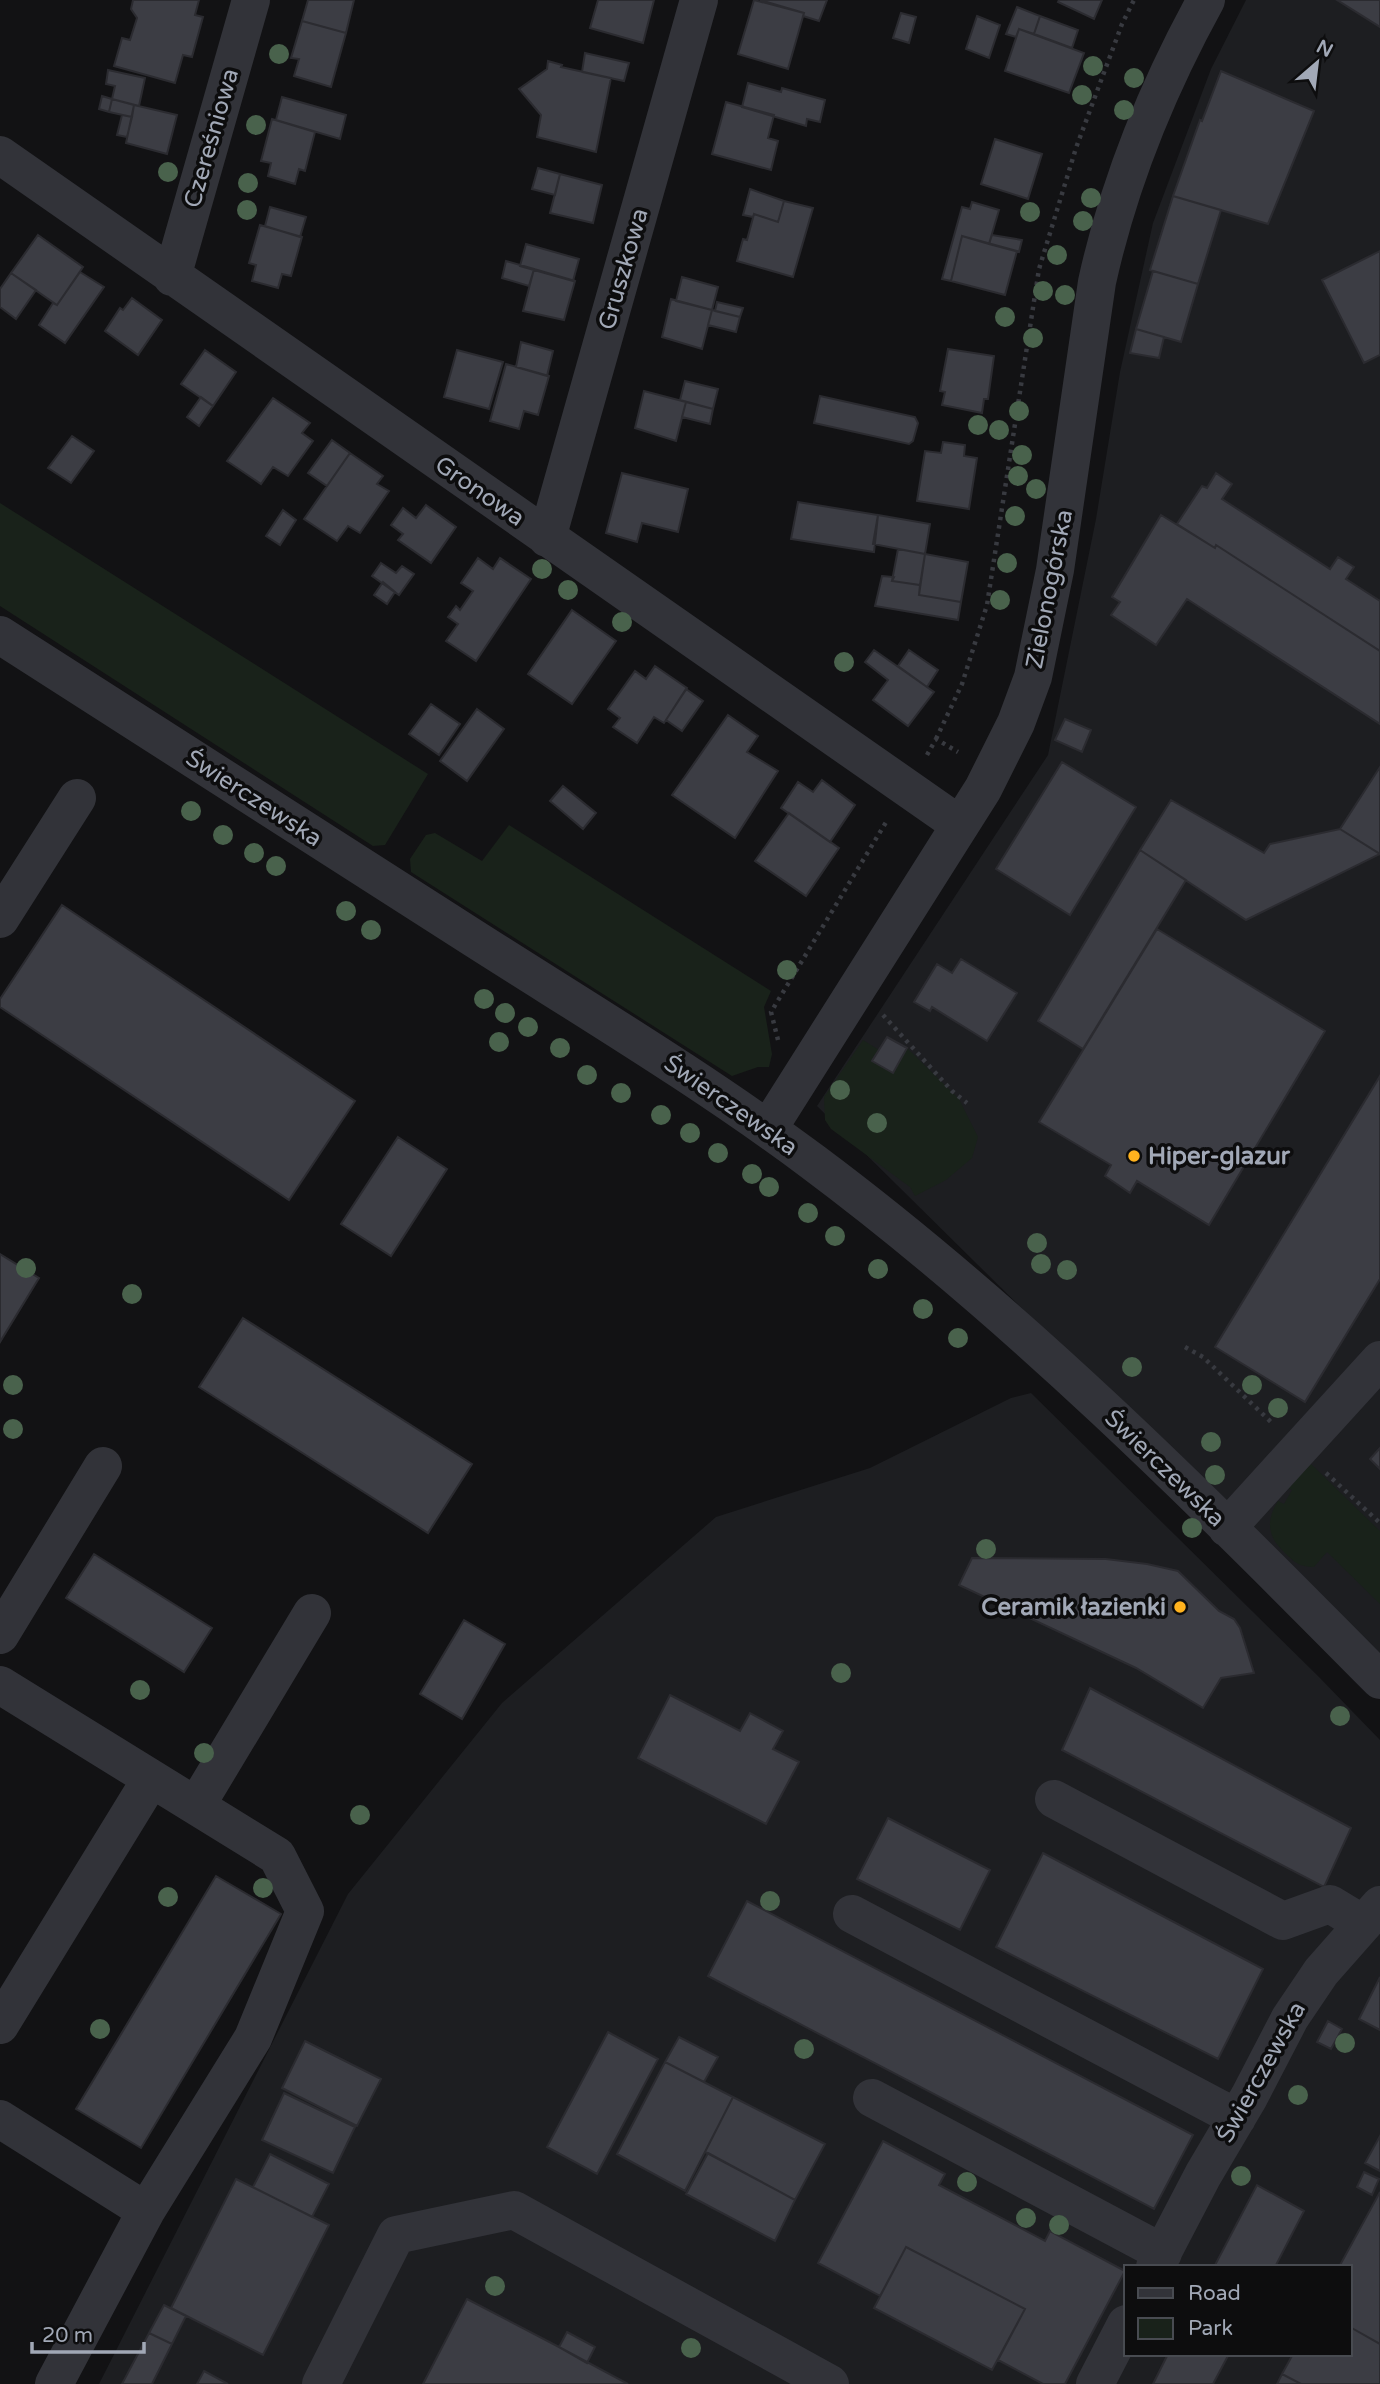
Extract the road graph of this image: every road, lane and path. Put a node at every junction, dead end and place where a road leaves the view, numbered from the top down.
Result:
1 (251, 0) edge
2 (699, 0) edge
3 (1134, 0) edge
4 (1206, 0) edge
5 (0, 155) edge
6 (172, 277) junction
7 (547, 538) junction
8 (0, 635) edge
9 (936, 739) dead end
10 (77, 798) dead end
11 (960, 825) junction
12 (0, 919) edge
13 (768, 1129) junction
14 (1380, 1360) edge
15 (103, 1466) dead end
16 (1227, 1528) junction
17 (312, 1614) dead end
18 (0, 1635) edge
19 (1380, 1680) edge
20 (0, 1685) edge
21 (151, 1779) junction
22 (1054, 1799) dead end
23 (196, 1806) junction
24 (852, 1914) dead end
25 (1372, 1914) edge
26 (0, 2025) edge
27 (872, 2098) dead end
28 (1237, 2118) junction
29 (0, 2119) edge
30 (145, 2211) junction
31 (1159, 2260) edge
32 (1124, 2327) edge
33 (54, 2384) edge
34 (321, 2384) edge
35 (831, 2384) edge
36 (1095, 2384) edge

1 - 6 street, Czereśniowa
2 - 7 street, Gruszkowa
3 - 9 path
4 - 11 street, Zielonogórska
5 - 6 street, Gronowa
6 - 7 street, Gronowa
7 - 11 street, Gronowa
8 - 13 street, Świerczewska
10 - 12 street
11 - 13 street, Zielonogórska
13 - 16 street, Świerczewska
14 - 16 street
15 - 18 street
16 - 19 street, Świerczewska
17 - 23 street
20 - 21 street
21 - 23 street
21 - 26 street
22 - 25 street
23 - 30 street
24 - 28 street
25 - 28 street, Świerczewska
27 - 31 street, Świerczewska
28 - 31 street, Świerczewska
29 - 30 street
30 - 33 street
32 - 36 street
34 - 35 street

